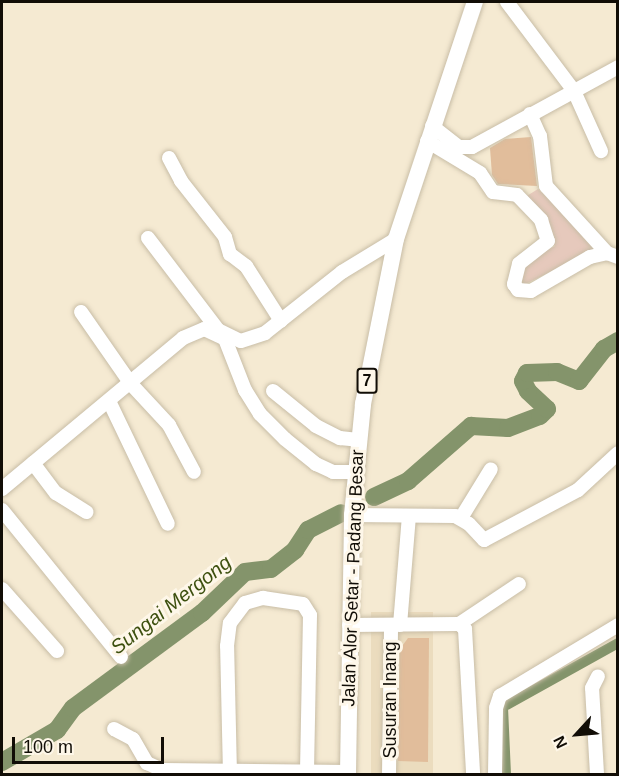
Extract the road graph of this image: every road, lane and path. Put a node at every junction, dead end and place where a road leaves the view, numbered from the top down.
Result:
1 (475, 2) edge
2 (507, 2) edge
3 (618, 68) edge
4 (574, 91) junction
5 (530, 114) junction
6 (430, 133) junction
7 (601, 151) dead end
8 (169, 158) dead end
9 (148, 238) dead end
10 (396, 239) junction
11 (612, 255) edge
12 (81, 312) dead end
13 (282, 321) junction
14 (225, 339) junction
15 (241, 341) junction
16 (131, 384) junction
17 (273, 391) dead end
18 (109, 401) junction
19 (358, 440) junction
20 (618, 453) edge
21 (33, 463) junction
22 (491, 469) dead end
23 (194, 472) dead end
24 (355, 472) junction
25 (2, 489) edge
26 (2, 510) edge
27 (87, 512) dead end
28 (352, 515) junction
29 (409, 516) junction
30 (461, 518) junction
31 (168, 524) dead end
32 (519, 585) dead end
33 (2, 589) edge
34 (459, 624) junction
35 (349, 625) junction
36 (395, 625) junction
37 (618, 625) edge
38 (57, 651) dead end
39 (121, 657) dead end
40 (598, 676) dead end
41 (114, 729) dead end
42 (230, 773) edge
43 (307, 773) edge
44 (348, 773) edge
45 (389, 774) edge
46 (473, 774) edge
47 (495, 774) edge
48 (597, 774) edge

1 - 6 main road, Jalan Alor Setar - Padang Besar / 7
2 - 4 street
3 - 4 street
4 - 5 street
4 - 7 street
5 - 6 street
5 - 11 street
6 - 10 main road, Jalan Alor Setar - Padang Besar / 7
6 - 11 street
8 - 13 street
9 - 15 street
10 - 13 street
10 - 19 main road, Jalan Alor Setar - Padang Besar / 7
12 - 16 street
13 - 15 street
14 - 15 street
14 - 16 street
14 - 24 street
16 - 18 street
16 - 23 street
17 - 19 street
18 - 21 street
18 - 31 street
19 - 24 main road, Jalan Alor Setar - Padang Besar / 7
20 - 30 street
21 - 25 street
21 - 27 street
22 - 30 street
24 - 28 main road, Jalan Alor Setar - Padang Besar / 7
26 - 39 street
28 - 29 street
28 - 35 main road, Jalan Alor Setar - Padang Besar / 7
29 - 30 street
29 - 36 street, Susuran Inang
32 - 34 street
33 - 38 street
34 - 36 street
34 - 46 street
35 - 36 street
35 - 44 main road, Jalan Alor Setar - Padang Besar / 7
36 - 45 street, Susuran Inang
37 - 47 street
40 - 48 street
41 - 42 street
42 - 43 street
42 - 43 street
43 - 44 street

